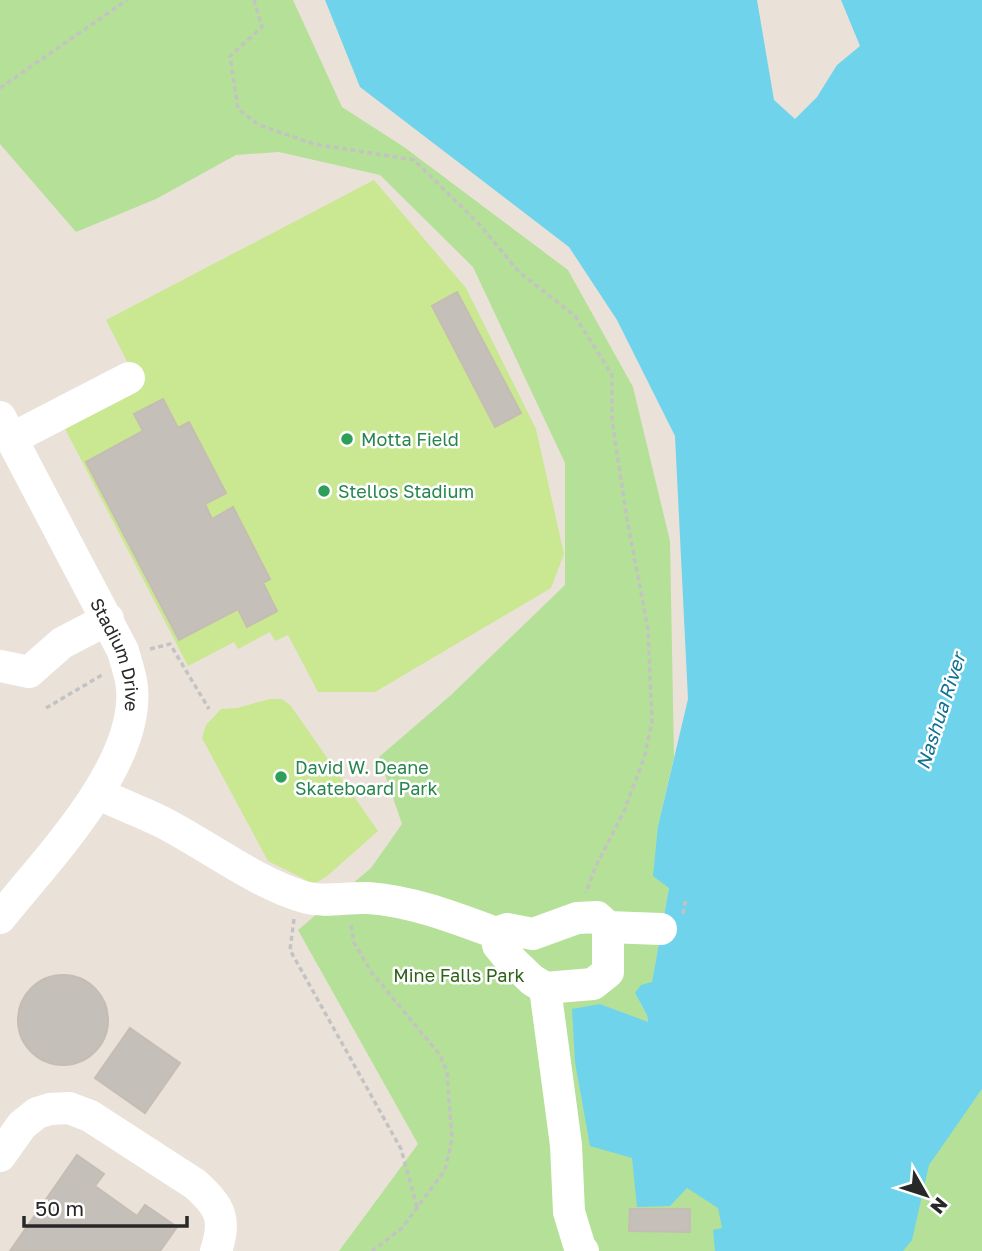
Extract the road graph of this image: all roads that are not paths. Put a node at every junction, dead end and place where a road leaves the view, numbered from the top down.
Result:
1 (129, 378) dead end
2 (6, 428) edge
3 (108, 618) junction
4 (15, 669) edge
5 (99, 794) junction
6 (0, 918) edge
7 (608, 927) junction
8 (661, 929) dead end
9 (496, 933) junction
10 (545, 988) junction
11 (0, 1156) edge
12 (216, 1251) edge
13 (583, 1251) edge

1 - 2 street
2 - 3 street, Stadium Drive
3 - 4 street
3 - 5 street, Stadium Drive
5 - 6 street, Stadium Drive
5 - 9 street
7 - 8 street
7 - 9 street
7 - 10 street
9 - 10 street
10 - 13 street
11 - 12 street

